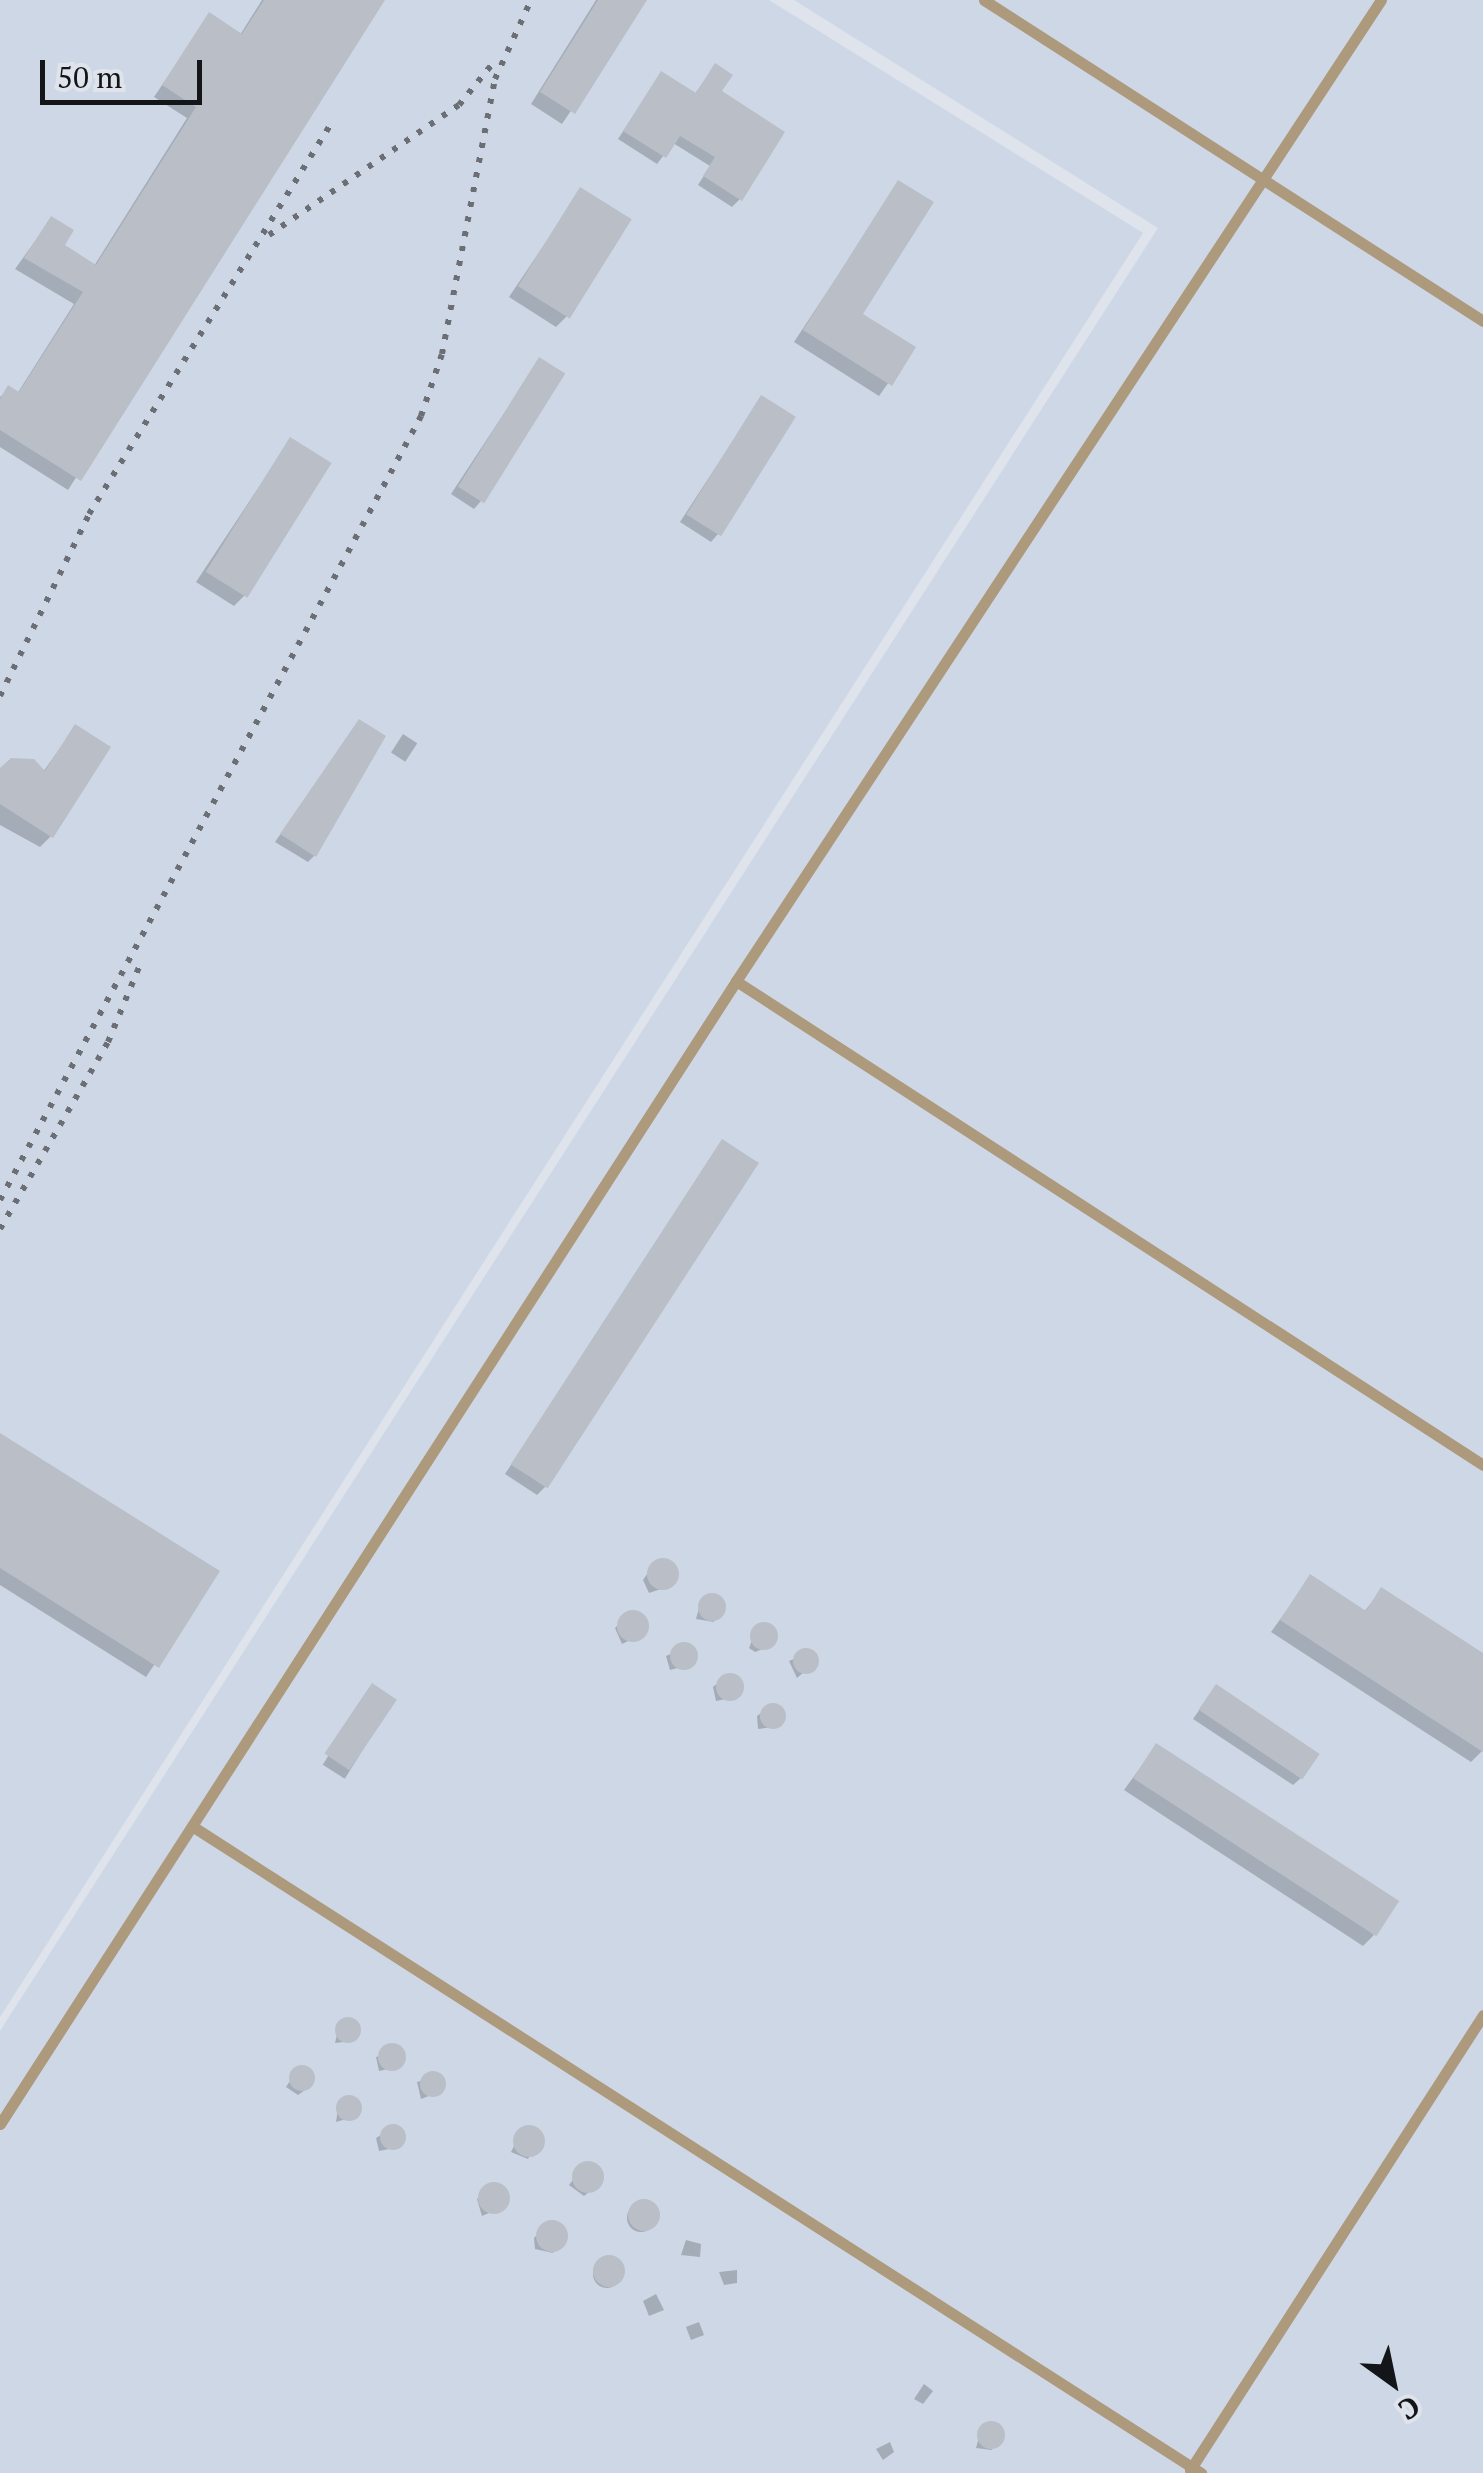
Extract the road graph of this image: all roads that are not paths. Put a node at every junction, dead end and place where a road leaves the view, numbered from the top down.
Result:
1 (984, 0) edge
2 (1380, 0) edge
3 (1265, 181) junction
4 (1483, 321) edge
5 (736, 981) junction
6 (1483, 1465) edge
7 (192, 1826) junction
8 (1483, 2015) edge
9 (0, 2124) edge
10 (1194, 2471) edge

1 - 3 lane
2 - 3 lane
3 - 4 lane
3 - 5 lane
5 - 6 lane
5 - 7 lane
7 - 9 lane
7 - 10 lane
8 - 10 lane

